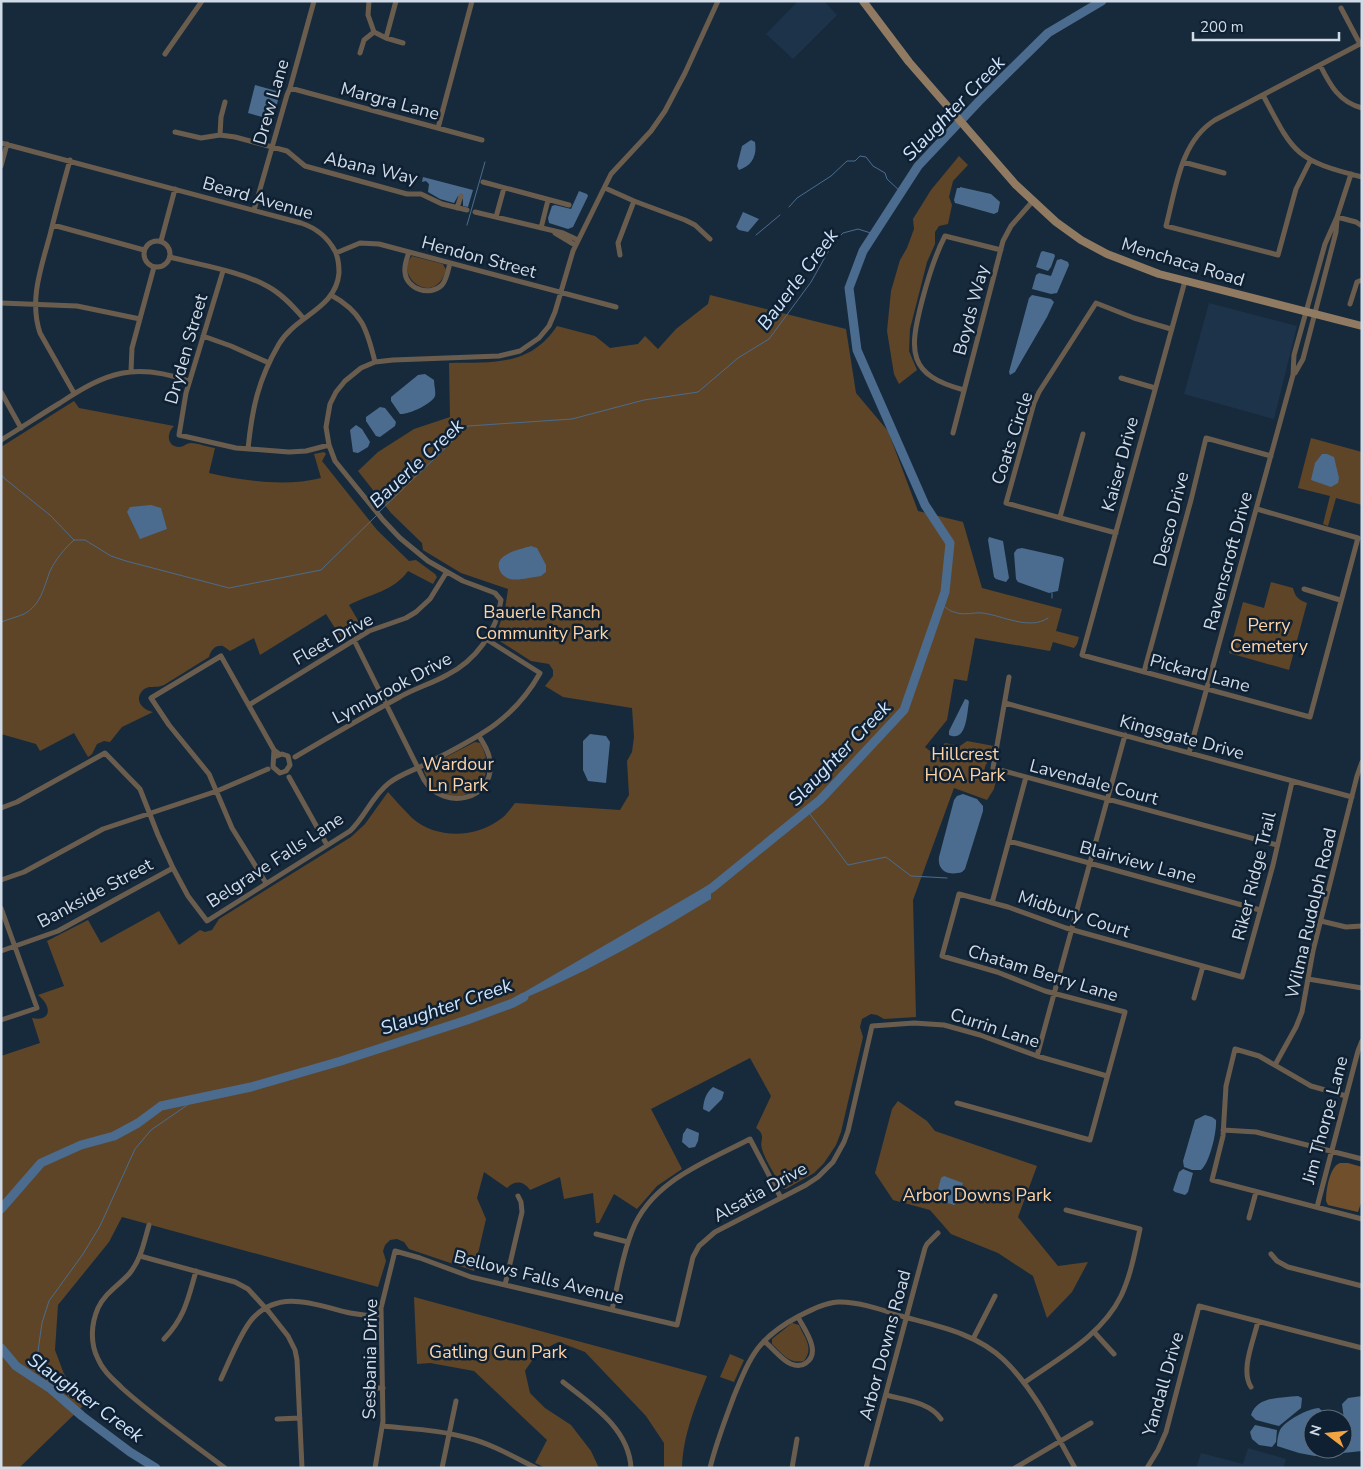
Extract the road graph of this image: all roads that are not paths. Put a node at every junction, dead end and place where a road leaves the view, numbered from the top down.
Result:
1 (202, 1) edge
2 (314, 1) edge
3 (369, 1) edge
4 (396, 1) edge
5 (472, 1) edge
6 (718, 1) edge
7 (863, 1) edge
8 (1341, 8) dead end
9 (374, 32) junction
10 (386, 38) junction
11 (403, 43) dead end
12 (1361, 44) edge
13 (360, 53) dead end
14 (165, 54) dead end
15 (1320, 65) junction
16 (290, 88) junction
17 (1263, 95) junction
18 (225, 102) dead end
19 (1362, 108) edge
20 (438, 128) junction
21 (175, 132) dead end
22 (220, 136) junction
23 (482, 140) dead end
24 (4, 144) edge
25 (272, 147) junction
26 (70, 160) junction
27 (1310, 160) junction
28 (1183, 162) junction
29 (1, 166) edge
30 (1224, 173) dead end
31 (1350, 174) junction
32 (1362, 177) edge
33 (483, 182) dead end
34 (504, 188) junction
35 (604, 188) junction
36 (175, 189) junction
37 (460, 196) dead end
38 (548, 200) junction
39 (634, 201) junction
40 (1032, 202) junction
41 (569, 205) dead end
42 (457, 208) junction
43 (254, 210) junction
44 (467, 210) dead end
45 (475, 212) dead end
46 (496, 217) junction
47 (1337, 217) junction
48 (52, 225) junction
49 (1362, 226) edge
50 (541, 228) junction
51 (710, 240) dead end
52 (161, 241) junction
53 (576, 243) junction
54 (144, 250) junction
55 (1001, 250) junction
56 (409, 252) junction
57 (336, 253) junction
58 (620, 255) dead end
59 (170, 257) junction
60 (450, 263) junction
61 (154, 267) junction
62 (223, 271) junction
63 (1362, 280) edge
64 (1185, 281) junction
65 (560, 293) junction
66 (331, 295) junction
67 (1, 303) edge
68 (35, 304) junction
69 (1350, 304) dead end
70 (616, 308) dead end
71 (1306, 312) junction
72 (1315, 314) junction
73 (140, 319) junction
74 (304, 319) junction
75 (1362, 326) edge
76 (1172, 329) junction
77 (203, 336) junction
78 (374, 362) junction
79 (269, 363) junction
80 (131, 371) junction
81 (1293, 376) junction
82 (1121, 378) dead end
83 (189, 382) junction
84 (1155, 388) junction
85 (964, 390) junction
86 (1, 392) edge
87 (74, 394) junction
88 (21, 428) junction
89 (953, 433) dead end
90 (1083, 434) dead end
91 (1, 440) edge
92 (329, 445) junction
93 (248, 449) junction
94 (1272, 456) junction
95 (1257, 510) junction
96 (1060, 517) junction
97 (1116, 533) junction
98 (446, 573) junction
99 (1304, 589) dead end
100 (1340, 600) junction
101 (486, 639) junction
102 (354, 640) junction
103 (1082, 655) joint
104 (1144, 672) junction
105 (1009, 677) dead end
106 (1207, 689) junction
107 (1005, 703) junction
108 (386, 704) junction
109 (249, 705) junction
110 (1125, 735) junction
111 (479, 736) junction
112 (1189, 753) junction
113 (277, 755) junction
114 (288, 756) junction
115 (295, 757) junction
116 (1362, 762) edge
117 (290, 763) junction
118 (418, 767) junction
119 (272, 768) junction
120 (285, 771) junction
121 (1026, 777) junction
122 (1292, 782) junction
123 (217, 791) junction
124 (1352, 797) junction
125 (1108, 800) junction
126 (1, 808) edge
127 (149, 813) junction
128 (1009, 840) junction
129 (1277, 844) junction
130 (327, 845) junction
131 (1090, 863) junction
132 (173, 868) junction
133 (1, 880) edge
134 (266, 883) junction
135 (992, 903) junction
136 (1, 908) edge
137 (1260, 910) junction
138 (1321, 921) junction
139 (1362, 926) edge
140 (1072, 930) junction
141 (15, 946) junction
142 (1, 951) edge
143 (942, 956) joint
144 (1203, 966) junction
145 (1242, 977) joint
146 (1308, 979) junction
147 (1362, 988) edge
148 (1054, 994) junction
149 (1194, 998) dead end
150 (1, 1020) edge
151 (872, 1026) joint
152 (1362, 1041) edge
153 (1037, 1056) junction
154 (1275, 1065) junction
155 (1107, 1076) junction
156 (1346, 1096) junction
157 (957, 1104) dead end
158 (1223, 1130) junction
159 (1331, 1152) junction
160 (1362, 1159) edge
161 (1256, 1192) junction
162 (518, 1196) dead end
163 (781, 1198) junction
164 (1317, 1207) junction
165 (1066, 1210) dead end
166 (1249, 1218) dead end
167 (1362, 1219) edge
168 (149, 1225) dead end
169 (938, 1233) dead end
170 (596, 1234) dead end
171 (628, 1242) junction
172 (395, 1251) joint
173 (1271, 1254) dead end
174 (140, 1256) junction
175 (196, 1271) junction
176 (505, 1285) junction
177 (1362, 1286) edge
178 (995, 1296) dead end
179 (266, 1308) junction
180 (612, 1310) junction
181 (381, 1316) junction
182 (798, 1317) junction
183 (907, 1317) junction
184 (1258, 1321) junction
185 (678, 1325) joint
186 (1094, 1332) junction
187 (164, 1339) dead end
188 (973, 1339) junction
189 (764, 1341) junction
190 (1362, 1348) edge
191 (1114, 1354) dead end
192 (221, 1379) dead end
193 (563, 1382) dead end
194 (1025, 1382) junction
195 (1251, 1387) dead end
196 (364, 1388) dead end
197 (383, 1388) junction
198 (886, 1395) junction
199 (456, 1401) dead end
200 (300, 1418) junction
201 (277, 1419) dead end
202 (941, 1419) dead end
203 (1091, 1423) dead end
204 (383, 1426) junction
205 (450, 1433) junction
206 (797, 1439) dead end
207 (1060, 1441) junction
208 (225, 1468) edge
209 (302, 1468) edge
210 (374, 1468) edge
211 (442, 1468) edge
212 (536, 1468) edge
213 (630, 1468) edge
214 (710, 1468) edge
215 (792, 1468) edge
216 (866, 1468) edge
217 (1015, 1468) edge
218 (1075, 1468) edge
219 (1147, 1468) edge

1 - 14 street
2 - 16 street, Drew Lane
3 - 9 street
4 - 10 street
5 - 20 street
6 - 35 street, Lynnbrook Drive
7 - 40 main road, Menchaca Road
8 - 12 street
9 - 10 street
9 - 13 street
10 - 11 street
12 - 15 street
15 - 17 street
15 - 19 street
16 - 20 street, Margra Lane
16 - 25 street, Drew Lane
17 - 27 street
17 - 28 street
18 - 22 street
20 - 23 street, Margra Lane
21 - 22 street, Abana Way
22 - 25 street, Abana Way
24 - 26 street, Beard Avenue
24 - 29 street
25 - 42 street, Abana Way
25 - 43 street, Drew Lane
26 - 36 street, Beard Avenue
26 - 48 street
27 - 28 street
27 - 31 street
28 - 30 street
31 - 32 street
31 - 47 street, Ravenscroft Drive
33 - 34 street
34 - 38 street
34 - 46 street
35 - 39 street
35 - 53 street, Lynnbrook Drive
36 - 43 street, Beard Avenue
36 - 52 street
37 - 42 street
38 - 41 street
38 - 50 street
39 - 51 street
39 - 58 street
40 - 55 street, Boyds Way
40 - 64 main road, Menchaca Road
42 - 44 street, Abana Way
43 - 57 street, Beard Avenue
45 - 46 street
46 - 50 street
47 - 49 street
47 - 71 street, Ravenscroft Drive
47 - 72 street, Ravenscroft Drive
48 - 54 street
48 - 68 street
50 - 53 street
52 - 54 street
52 - 59 street
53 - 65 street, Lynnbrook Drive
54 - 61 street
55 - 85 street, Boyds Way
55 - 85 street
56 - 57 street, Hendon Street
56 - 60 street, Hendon Street
56 - 60 street
57 - 66 street
59 - 61 street
59 - 62 street
60 - 65 street, Hendon Street
61 - 73 street
62 - 74 street
62 - 77 street, Dryden Street
63 - 69 street
64 - 71 main road, Menchaca Road
64 - 76 street, Kaiser Drive
65 - 70 street, Hendon Street
65 - 78 street, Lynnbrook Drive
66 - 74 street
66 - 78 street
67 - 68 street
68 - 73 street
68 - 87 street
71 - 72 main road, Menchaca Road
71 - 81 street, Ravenscroft Drive
72 - 75 main road, Menchaca Road
72 - 81 street, Ravenscroft Drive
73 - 80 street
74 - 79 street
76 - 84 street, Kaiser Drive
76 - 96 street, Coats Circle
77 - 79 street
77 - 83 street, Dryden Street
78 - 92 street, Lynnbrook Drive
79 - 93 street
80 - 83 street
80 - 87 street
81 - 94 street, Ravenscroft Drive
82 - 84 street
83 - 93 street, Dryden Street
84 - 97 street, Kaiser Drive
85 - 89 street, Boyds Way
86 - 88 street
87 - 88 street
88 - 91 street
90 - 96 street
92 - 93 street
92 - 98 street, Lynnbrook Drive
94 - 95 street, Ravenscroft Drive
94 - 104 street, Desco Drive
95 - 100 street
95 - 106 street, Ravenscroft Drive
96 - 97 street, Coats Circle
97 - 103 street, Kaiser Drive
98 - 101 street, Lynnbrook Drive
98 - 102 street, Fleet Drive
99 - 100 street
100 - 106 street, Pickard Lane
101 - 108 street, Lynnbrook Drive
101 - 111 street, Belgrave Falls Lane
102 - 108 street
102 - 109 street, Fleet Drive
103 - 104 street, Pickard Lane
104 - 106 street, Pickard Lane
105 - 107 street, Lavendale Court
106 - 112 street, Ravenscroft Drive
107 - 110 street, Kingsgate Drive
107 - 121 street, Lavendale Court
108 - 115 street, Lynnbrook Drive
108 - 118 street
109 - 113 street
109 - 123 street
110 - 112 street, Kingsgate Drive
110 - 125 street
111 - 118 street, Belgrave Falls Lane
111 - 118 street
112 - 122 street, Kingsgate Drive
113 - 114 street
113 - 119 street
114 - 115 street
114 - 117 street
115 - 117 street, Lynnbrook Drive
116 - 124 street, Wilma Rudolph Road
117 - 120 street
118 - 130 street, Belgrave Falls Lane
119 - 120 street
119 - 123 street
120 - 130 street
121 - 125 street, Lavendale Court
121 - 128 street
122 - 124 street, Kingsgate Drive
122 - 129 street, Riker Ridge Trail
123 - 127 street
123 - 134 street
124 - 138 street, Wilma Rudolph Road
125 - 129 street, Lavendale Court
125 - 131 street
126 - 127 street
127 - 132 street
127 - 133 street
128 - 131 street, Blairview Lane
128 - 135 street
129 - 137 street, Riker Ridge Trail
130 - 134 street, Belgrave Falls Lane
131 - 137 street, Blairview Lane
131 - 140 street
132 - 134 street, Belgrave Falls Lane
132 - 141 street, Bankside Street
135 - 140 street, Midbury Court
135 - 143 street, Midbury Court
136 - 141 street
137 - 145 street, Riker Ridge Trail
138 - 139 street
138 - 146 street, Wilma Rudolph Road
140 - 144 street, Midbury Court
140 - 148 street
141 - 142 street, Bankside Street
141 - 150 street
143 - 148 street, Chatam Berry Lane
144 - 145 street, Midbury Court
144 - 149 street
146 - 147 street
146 - 154 street, Wilma Rudolph Road
148 - 153 street
148 - 155 street, Chatam Berry Lane
151 - 153 street, Currin Lane
151 - 163 street, Alsatia Drive
152 - 156 street, Jim Thorpe Lane
153 - 155 street, Currin Lane
154 - 156 street
154 - 158 street
155 - 157 street, Chatam Berry Lane
156 - 159 street, Jim Thorpe Lane
158 - 159 street
158 - 161 street
159 - 160 street
159 - 164 street, Jim Thorpe Lane
161 - 164 street
161 - 166 street
162 - 176 street
163 - 171 street
163 - 185 street, Alsatia Drive
164 - 167 street
165 - 186 street
168 - 174 street
169 - 183 street, Arbor Downs Road
170 - 171 street
171 - 180 street
172 - 176 street, Bellows Falls Avenue
172 - 181 street, Sesbania Drive
173 - 177 street
174 - 175 street
174 - 208 street
175 - 179 street
175 - 187 street
176 - 180 street, Bellows Falls Avenue
178 - 188 street
179 - 181 street
179 - 192 street
179 - 200 street
180 - 185 street, Bellows Falls Avenue
181 - 197 street, Sesbania Drive
182 - 183 street
182 - 189 street
182 - 189 street
183 - 188 street
183 - 198 street, Arbor Downs Road
184 - 190 street
184 - 195 street
184 - 219 street, Yandall Drive
186 - 191 street
186 - 194 street
188 - 194 street
189 - 214 street
193 - 213 street
194 - 207 street
196 - 197 street
197 - 204 street, Sesbania Drive
198 - 202 street
198 - 216 street, Arbor Downs Road
199 - 205 street
200 - 201 street
200 - 209 street
203 - 207 street
204 - 205 street
204 - 210 street, Sesbania Drive
205 - 211 street
205 - 212 street
206 - 215 street
207 - 217 street
207 - 218 street

